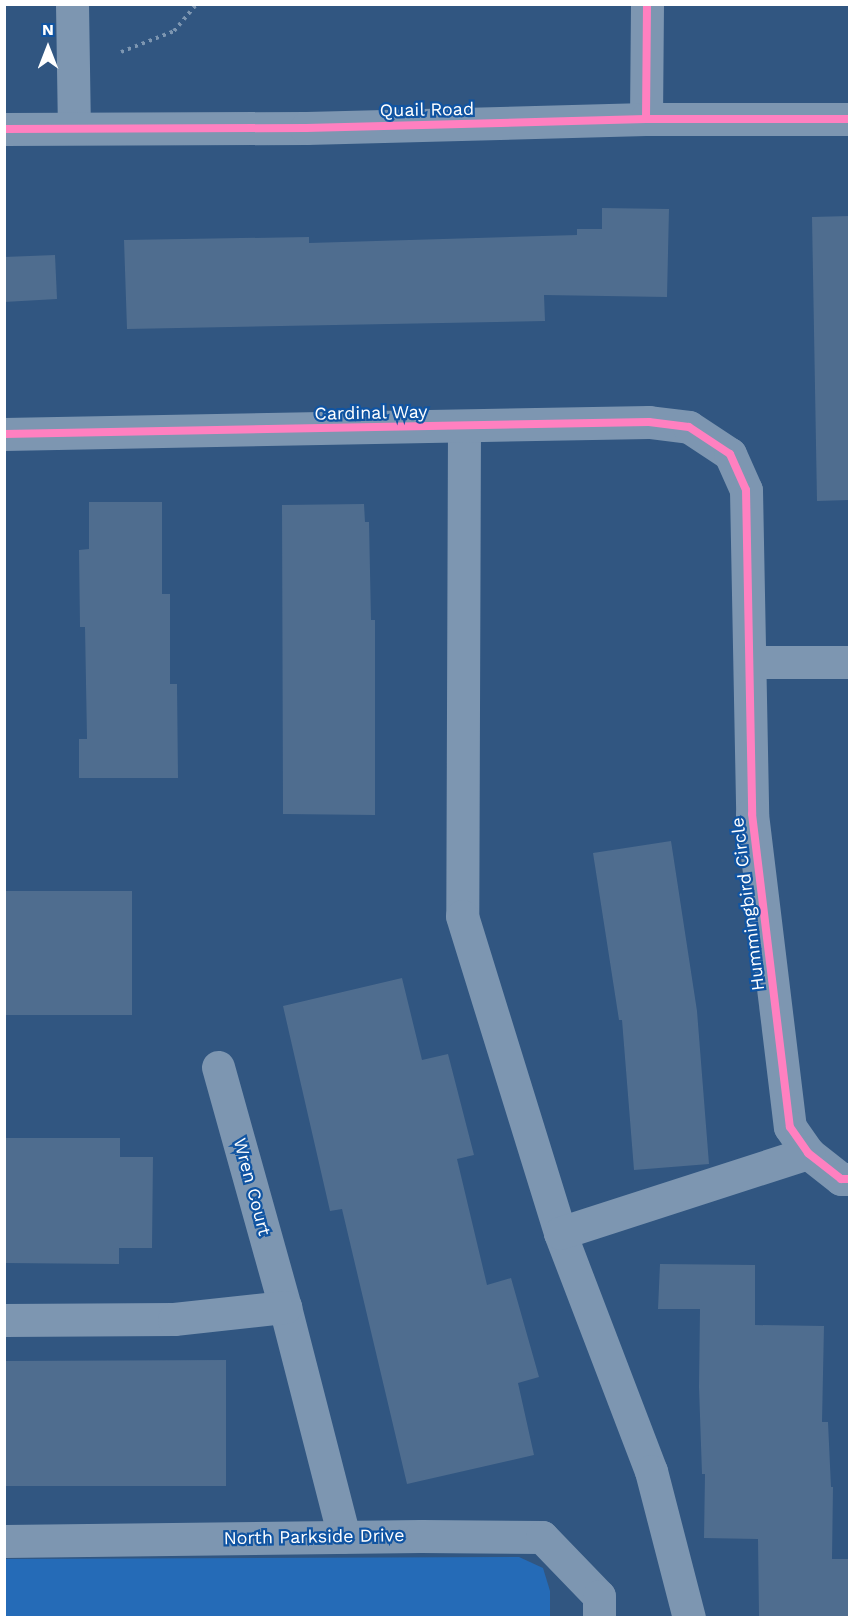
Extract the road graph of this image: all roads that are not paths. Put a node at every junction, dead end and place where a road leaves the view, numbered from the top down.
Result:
1 (72, 4) edge
2 (647, 4) edge
3 (646, 119) junction
4 (849, 119) edge
5 (74, 128) junction
6 (4, 129) edge
7 (464, 426) junction
8 (4, 434) edge
9 (730, 454) joint
10 (750, 662) junction
11 (849, 662) edge
12 (218, 1066) dead end
13 (808, 1153) junction
14 (849, 1179) edge
15 (560, 1233) junction
16 (285, 1308) junction
17 (4, 1320) edge
18 (344, 1537) junction
19 (4, 1541) edge
20 (599, 1607) edge
21 (689, 1617) edge

1 - 5 street
2 - 3 street
3 - 4 street, Quail Road
3 - 5 street, Quail Road
5 - 6 street, Quail Road
7 - 8 street, Cardinal Way
7 - 9 street, Cardinal Way
7 - 15 street
9 - 10 street, Hummingbird Circle
10 - 11 street
10 - 13 street, Hummingbird Circle
12 - 16 street, Wren Court
13 - 14 street, Hummingbird Circle
13 - 15 street
15 - 21 street
16 - 17 street
16 - 18 street, Wren Court
18 - 19 street, North Parkside Drive
18 - 20 street, North Parkside Drive

